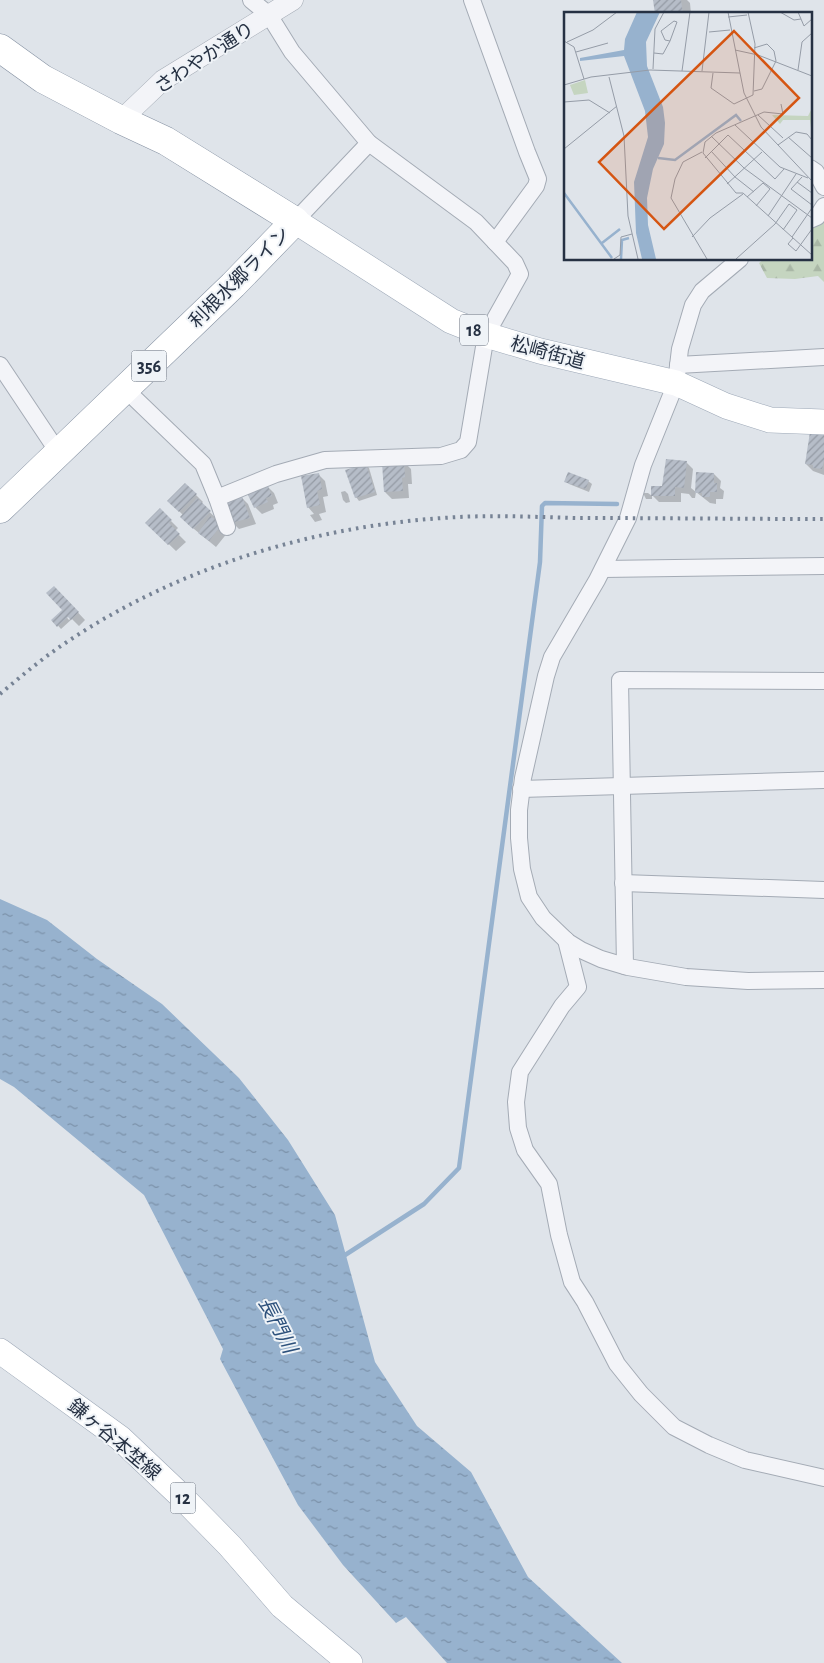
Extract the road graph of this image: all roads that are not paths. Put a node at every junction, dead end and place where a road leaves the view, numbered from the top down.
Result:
1 (251, 0) edge
2 (293, 0) edge
3 (472, 0) edge
4 (269, 15) junction
5 (0, 48) edge
6 (121, 120) junction
7 (368, 143) junction
8 (812, 169) edge
9 (824, 187) edge
10 (824, 206) edge
11 (812, 219) edge
12 (295, 221) junction
13 (495, 242) junction
14 (739, 260) edge
15 (486, 335) junction
16 (824, 357) edge
17 (0, 365) edge
18 (677, 374) junction
19 (125, 389) junction
20 (824, 422) edge
21 (58, 452) junction
22 (217, 498) junction
23 (0, 509) edge
24 (227, 528) dead end
25 (824, 566) edge
26 (603, 568) junction
27 (824, 682) edge
28 (824, 780) edge
29 (622, 785) junction
30 (522, 789) junction
31 (623, 883) junction
32 (824, 890) edge
33 (566, 940) junction
34 (625, 966) junction
35 (824, 980) edge
36 (0, 1351) edge
37 (824, 1478) edge
38 (350, 1663) edge

1 - 4 street
2 - 4 street, さわやか通り
3 - 13 street
4 - 6 street, さわやか通り
4 - 7 street
5 - 6 highway, 利根水郷ライン
6 - 12 highway, 利根水郷ライン
7 - 12 street
7 - 13 street
8 - 9 street
10 - 11 street
12 - 15 main road, 松崎街道 / 18
12 - 19 highway, 利根水郷ライン / 356
13 - 15 street
14 - 18 street
15 - 18 main road, 松崎街道 / 18
15 - 22 street
16 - 18 street
17 - 21 street
18 - 20 main road, 松崎街道 / 18
18 - 26 street
19 - 21 highway, 利根水郷ライン / 356
19 - 22 street
21 - 23 highway, 利根水郷ライン / 356
22 - 24 street
25 - 26 street
26 - 30 street
27 - 29 street
28 - 29 street
29 - 30 street
29 - 31 street
30 - 33 street
31 - 32 street
31 - 34 street
33 - 34 street
33 - 37 street
34 - 35 street
36 - 38 main road, 鎌ヶ谷本埜線 / 12

